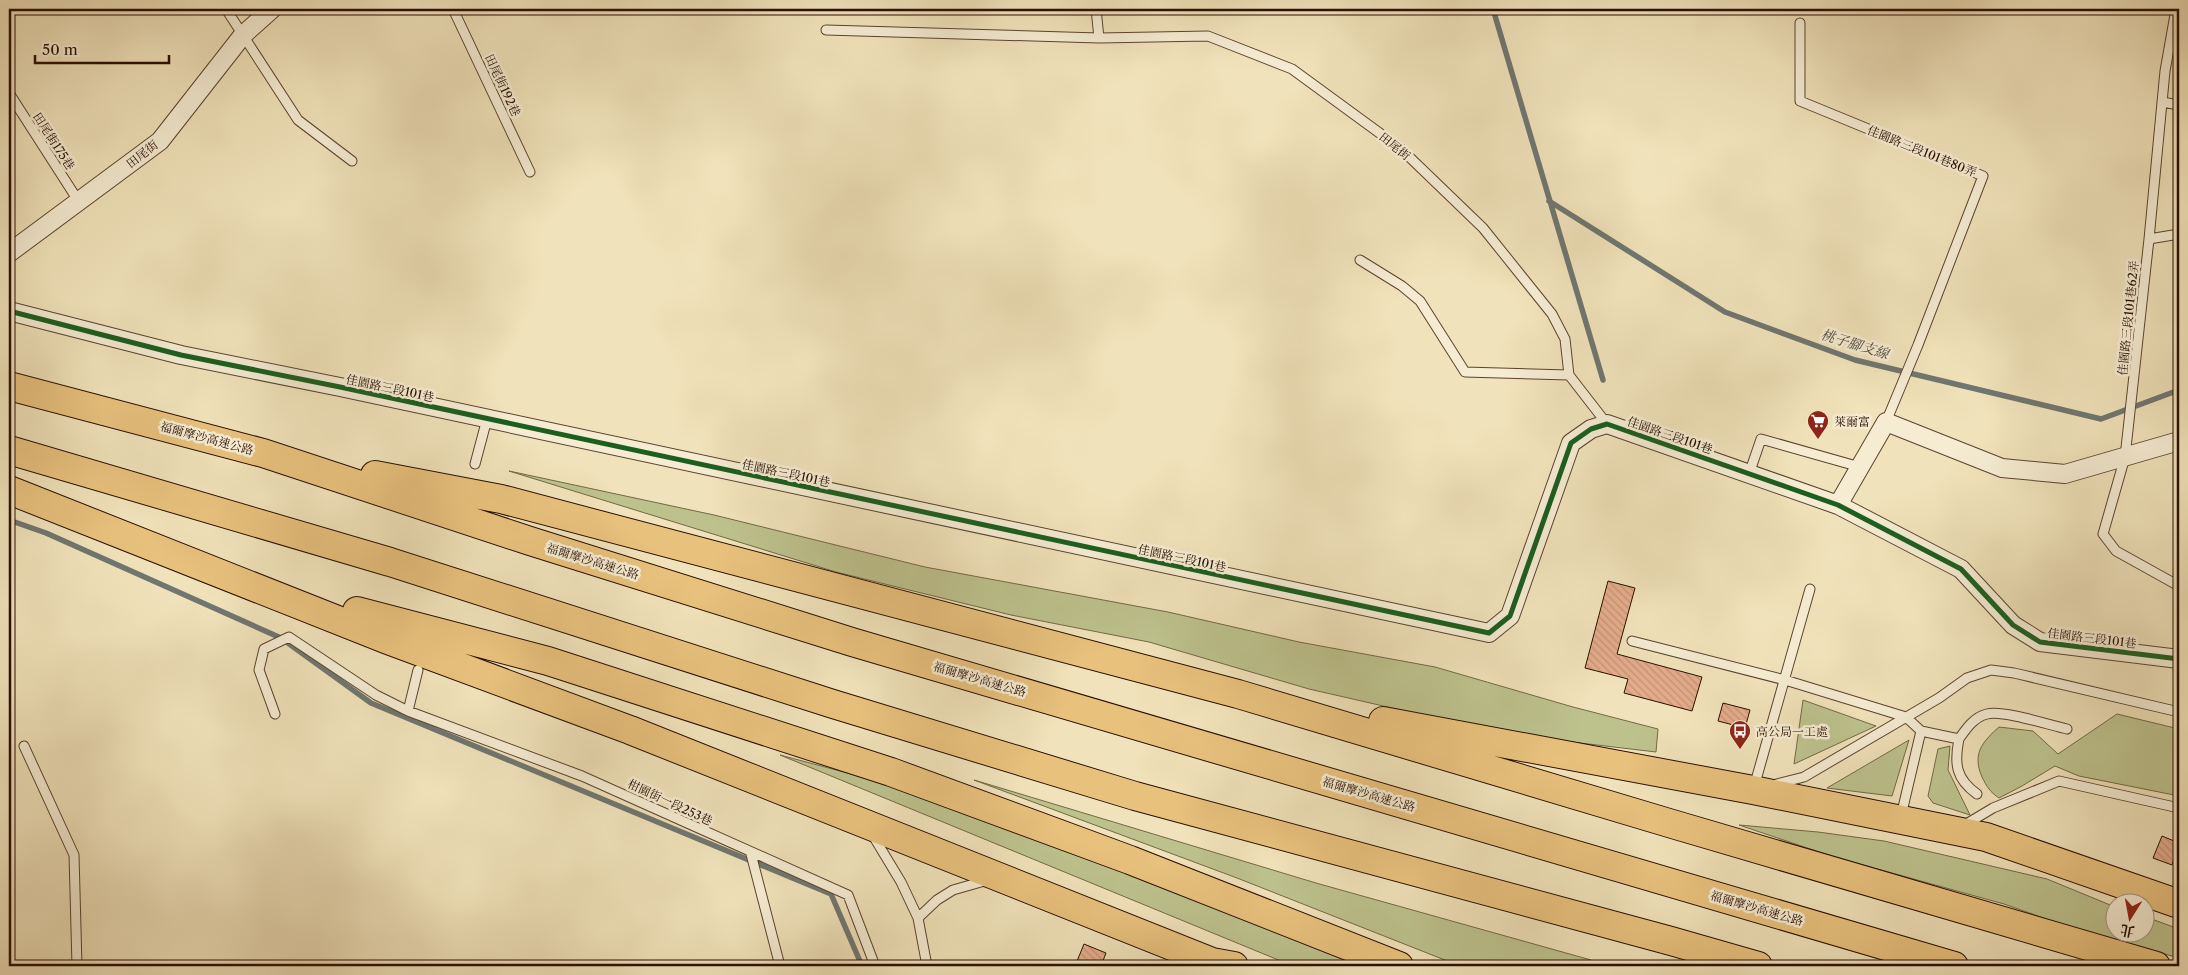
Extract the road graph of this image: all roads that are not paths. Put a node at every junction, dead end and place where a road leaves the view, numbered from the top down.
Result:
1 (226, 9) edge
2 (272, 9) edge
3 (454, 9) edge
4 (1096, 9) edge
5 (2176, 9) edge
6 (1800, 24) dead end
7 (826, 30) dead end
8 (243, 35) junction
9 (1099, 38) junction
10 (9, 94) edge
11 (2162, 102) junction
12 (2179, 105) edge
13 (352, 161) dead end
14 (530, 172) dead end
15 (79, 202) junction
16 (2179, 234) edge
17 (2150, 239) junction
18 (9, 253) edge
19 (1360, 260) dead end
20 (9, 311) edge
21 (1569, 375) junction
22 (9, 386) edge
23 (487, 420) junction
24 (1886, 422) junction
25 (1607, 424) junction
26 (2179, 441) edge
27 (9, 450) edge
28 (263, 453) junction
29 (2125, 457) junction
30 (474, 464) dead end
31 (1860, 468) junction
32 (1749, 474) junction
33 (9, 490) edge
34 (1838, 505) junction
35 (198, 564) junction
36 (2179, 586) edge
37 (1810, 589) dead end
38 (1632, 641) dead end
39 (2179, 660) edge
40 (418, 670) dead end
41 (1786, 680) junction
42 (1238, 694) junction
43 (408, 711) junction
44 (2179, 712) edge
45 (275, 714) dead end
46 (1906, 717) junction
47 (2067, 729) dead end
48 (1921, 731) junction
49 (1959, 739) junction
50 (24, 746) dead end
51 (1753, 790) junction
52 (1977, 794) dead end
53 (2179, 808) edge
54 (1900, 820) junction
55 (865, 823) junction
56 (1956, 830) junction
57 (751, 854) junction
58 (997, 877) junction
59 (2179, 904) edge
60 (918, 918) junction
61 (1221, 965) edge
62 (77, 966) edge
63 (780, 966) edge
64 (875, 966) edge
65 (927, 966) edge
66 (1399, 966) edge
67 (1758, 966) edge
68 (1954, 966) edge
69 (2156, 966) edge

1 - 8 lane
2 - 8 street, 田尾街
3 - 14 lane, 田尾街192巷
4 - 9 lane
5 - 11 lane, 佳園路三段101巷62弄
6 - 24 lane, 佳園路三段101巷80弄
7 - 9 lane, 田尾街
8 - 13 lane
8 - 15 street, 田尾街
9 - 21 lane, 田尾街
10 - 15 lane, 田尾街175巷
11 - 12 lane
11 - 17 lane, 佳園路三段101巷62弄
15 - 18 street, 田尾街
16 - 17 lane
17 - 29 lane, 佳園路三段101巷62弄
19 - 21 lane
20 - 23 street, 佳園路三段101巷
21 - 25 lane, 田尾街
22 - 28 highway, 福爾摩沙高速公路
23 - 25 street, 佳園路三段101巷
23 - 30 lane
24 - 29 street
24 - 31 street, 佳園路三段101巷80弄
25 - 32 street, 佳園路三段101巷
26 - 29 street
27 - 67 highway
28 - 42 highway
28 - 68 highway, 福爾摩沙高速公路
29 - 36 lane, 佳園路三段101巷62弄
31 - 32 lane
31 - 34 street, 佳園路三段101巷80弄
32 - 34 street, 佳園路三段101巷
33 - 35 highway
34 - 39 street, 佳園路三段101巷
35 - 55 highway
35 - 66 highway
37 - 41 lane
38 - 41 lane
40 - 43 lane
41 - 46 lane
41 - 51 lane
42 - 51 highway
42 - 69 highway
43 - 45 lane, 柑園街一段253巷
43 - 57 lane, 柑園街一段253巷
44 - 46 lane
46 - 48 lane
46 - 51 lane
47 - 49 lane
48 - 49 lane
48 - 54 lane
49 - 52 lane
50 - 62 lane
51 - 54 highway
53 - 56 lane
54 - 56 highway
55 - 58 highway
55 - 60 lane
56 - 59 highway
57 - 63 lane
57 - 64 lane, 柑園街一段253巷
58 - 60 lane
58 - 61 highway
60 - 65 lane

